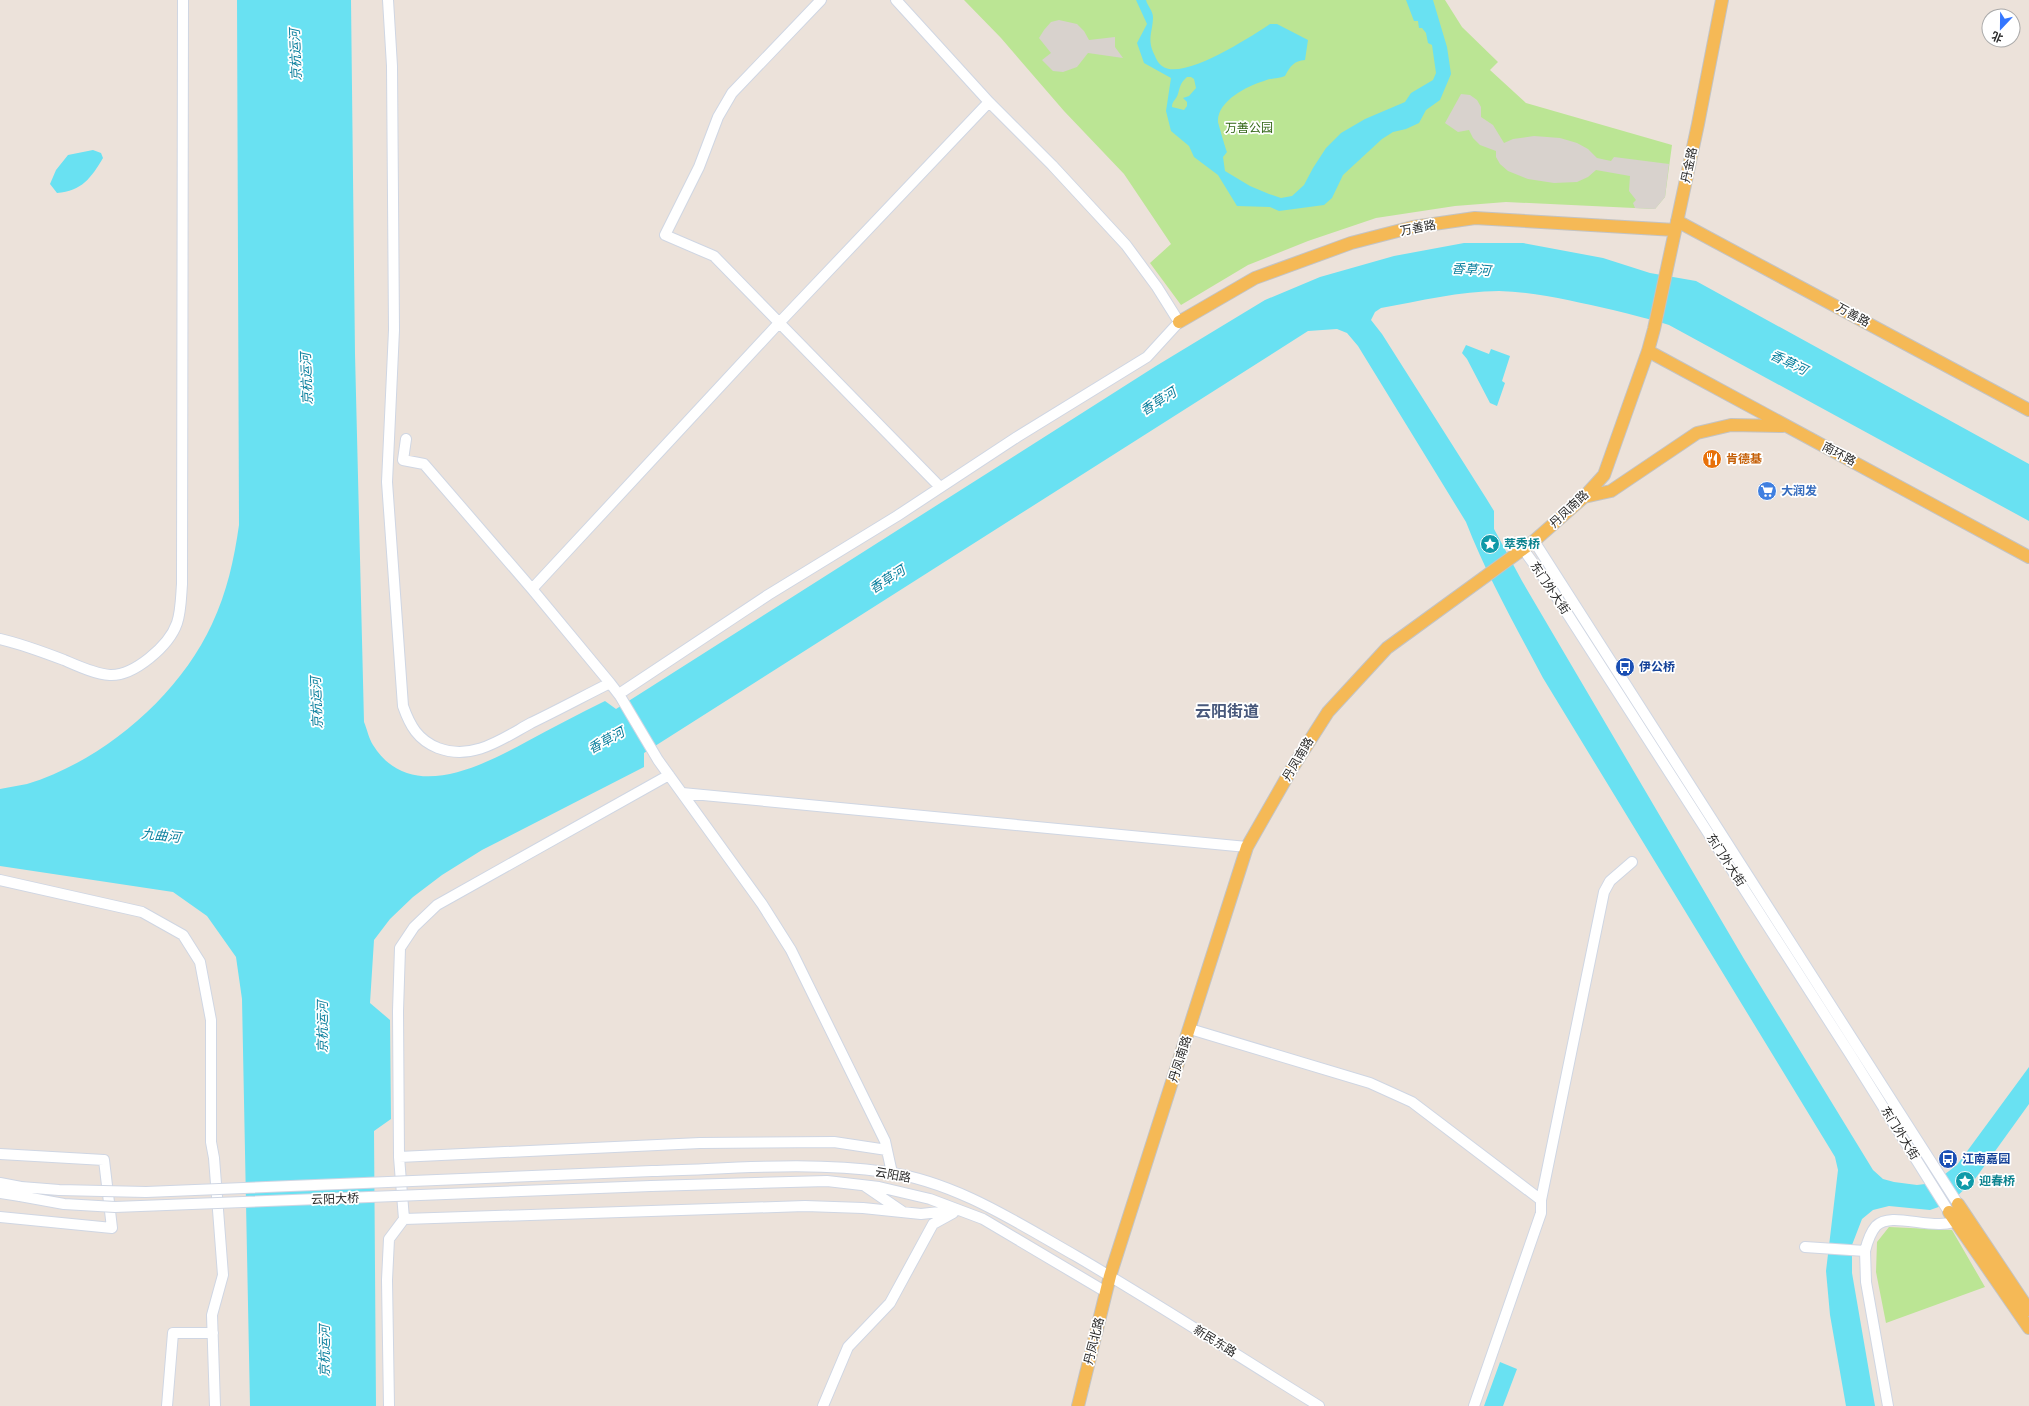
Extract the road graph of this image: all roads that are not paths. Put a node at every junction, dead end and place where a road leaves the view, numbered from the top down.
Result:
1 (183, 0) edge
2 (388, 0) edge
3 (821, 0) edge
4 (896, 0) edge
5 (1722, 0) edge
6 (989, 102) junction
7 (1676, 225) junction
8 (1178, 322) junction
9 (779, 323) junction
10 (1654, 329) joint
11 (1648, 350) junction
12 (2029, 410) edge
13 (1786, 426) junction
14 (406, 439) dead end
15 (940, 487) junction
16 (1584, 497) junction
17 (1534, 541) junction
18 (1523, 549) junction
19 (2029, 557) edge
20 (532, 589) junction
21 (0, 639) edge
22 (610, 683) junction
23 (620, 695) junction
24 (669, 775) junction
25 (682, 793) junction
26 (1247, 847) junction
27 (1632, 862) dead end
28 (0, 880) edge
29 (1190, 1029) junction
30 (887, 1150) junction
31 (0, 1154) edge
32 (399, 1157) junction
33 (652, 1171) joint
34 (892, 1173) junction
35 (0, 1183) edge
36 (863, 1185) junction
37 (651, 1186) joint
38 (21, 1191) junction
39 (0, 1193) edge
40 (1541, 1200) junction
41 (958, 1210) junction
42 (904, 1212) junction
43 (1957, 1213) junction
44 (0, 1217) edge
45 (404, 1219) junction
46 (933, 1224) junction
47 (1805, 1247) dead end
48 (1863, 1251) junction
49 (1110, 1276) junction
50 (1106, 1292) junction
51 (2029, 1310) edge
52 (2029, 1328) edge
53 (213, 1333) junction
54 (167, 1406) edge
55 (215, 1406) edge
56 (389, 1406) edge
57 (823, 1406) edge
58 (1078, 1406) edge
59 (1319, 1406) edge
60 (1474, 1406) edge
61 (1888, 1406) edge

1 - 21 street
2 - 22 street
3 - 9 street
4 - 6 street
5 - 7 main road, 丹金路
6 - 8 street
6 - 9 street
7 - 8 main road, 万善路
7 - 10 main road, 丹金路
7 - 12 main road, 万善路
8 - 15 street
9 - 15 street
9 - 20 street
10 - 11 main road, 丹凤南路
11 - 13 main road, 南环路
11 - 16 main road, 丹凤南路
13 - 16 main road
13 - 19 main road, 南环路
14 - 20 street
15 - 23 street
16 - 17 main road, 丹凤南路
17 - 18 main road, 丹凤南路
17 - 43 street, 东门外大街
18 - 26 main road, 丹凤南路
18 - 43 street, 东门外大街
20 - 22 street
22 - 23 street
23 - 24 street
24 - 25 street
24 - 32 street
25 - 26 street
25 - 30 street
26 - 29 main road, 丹凤南路
27 - 40 street
28 - 53 street
29 - 40 street
29 - 49 main road, 丹凤南路
30 - 32 street
30 - 34 street
31 - 44 street
32 - 45 street
33 - 34 street, 云阳路
33 - 38 street, 云阳大桥, bridge
34 - 49 street, 云阳路
35 - 38 street
36 - 37 street, 云阳路
36 - 41 street, 云阳路
36 - 42 street
37 - 38 street, 云阳大桥, bridge
38 - 39 street
40 - 60 street
41 - 42 street
41 - 46 street
41 - 50 street, 云阳路
42 - 45 street
42 - 46 street
43 - 48 street
43 - 51 main road
43 - 52 main road
45 - 56 street
46 - 57 street
47 - 48 street
48 - 61 street
49 - 50 main road, 丹凤北路
49 - 59 street, 新民东路
50 - 58 main road, 丹凤北路
53 - 54 street
53 - 55 street

